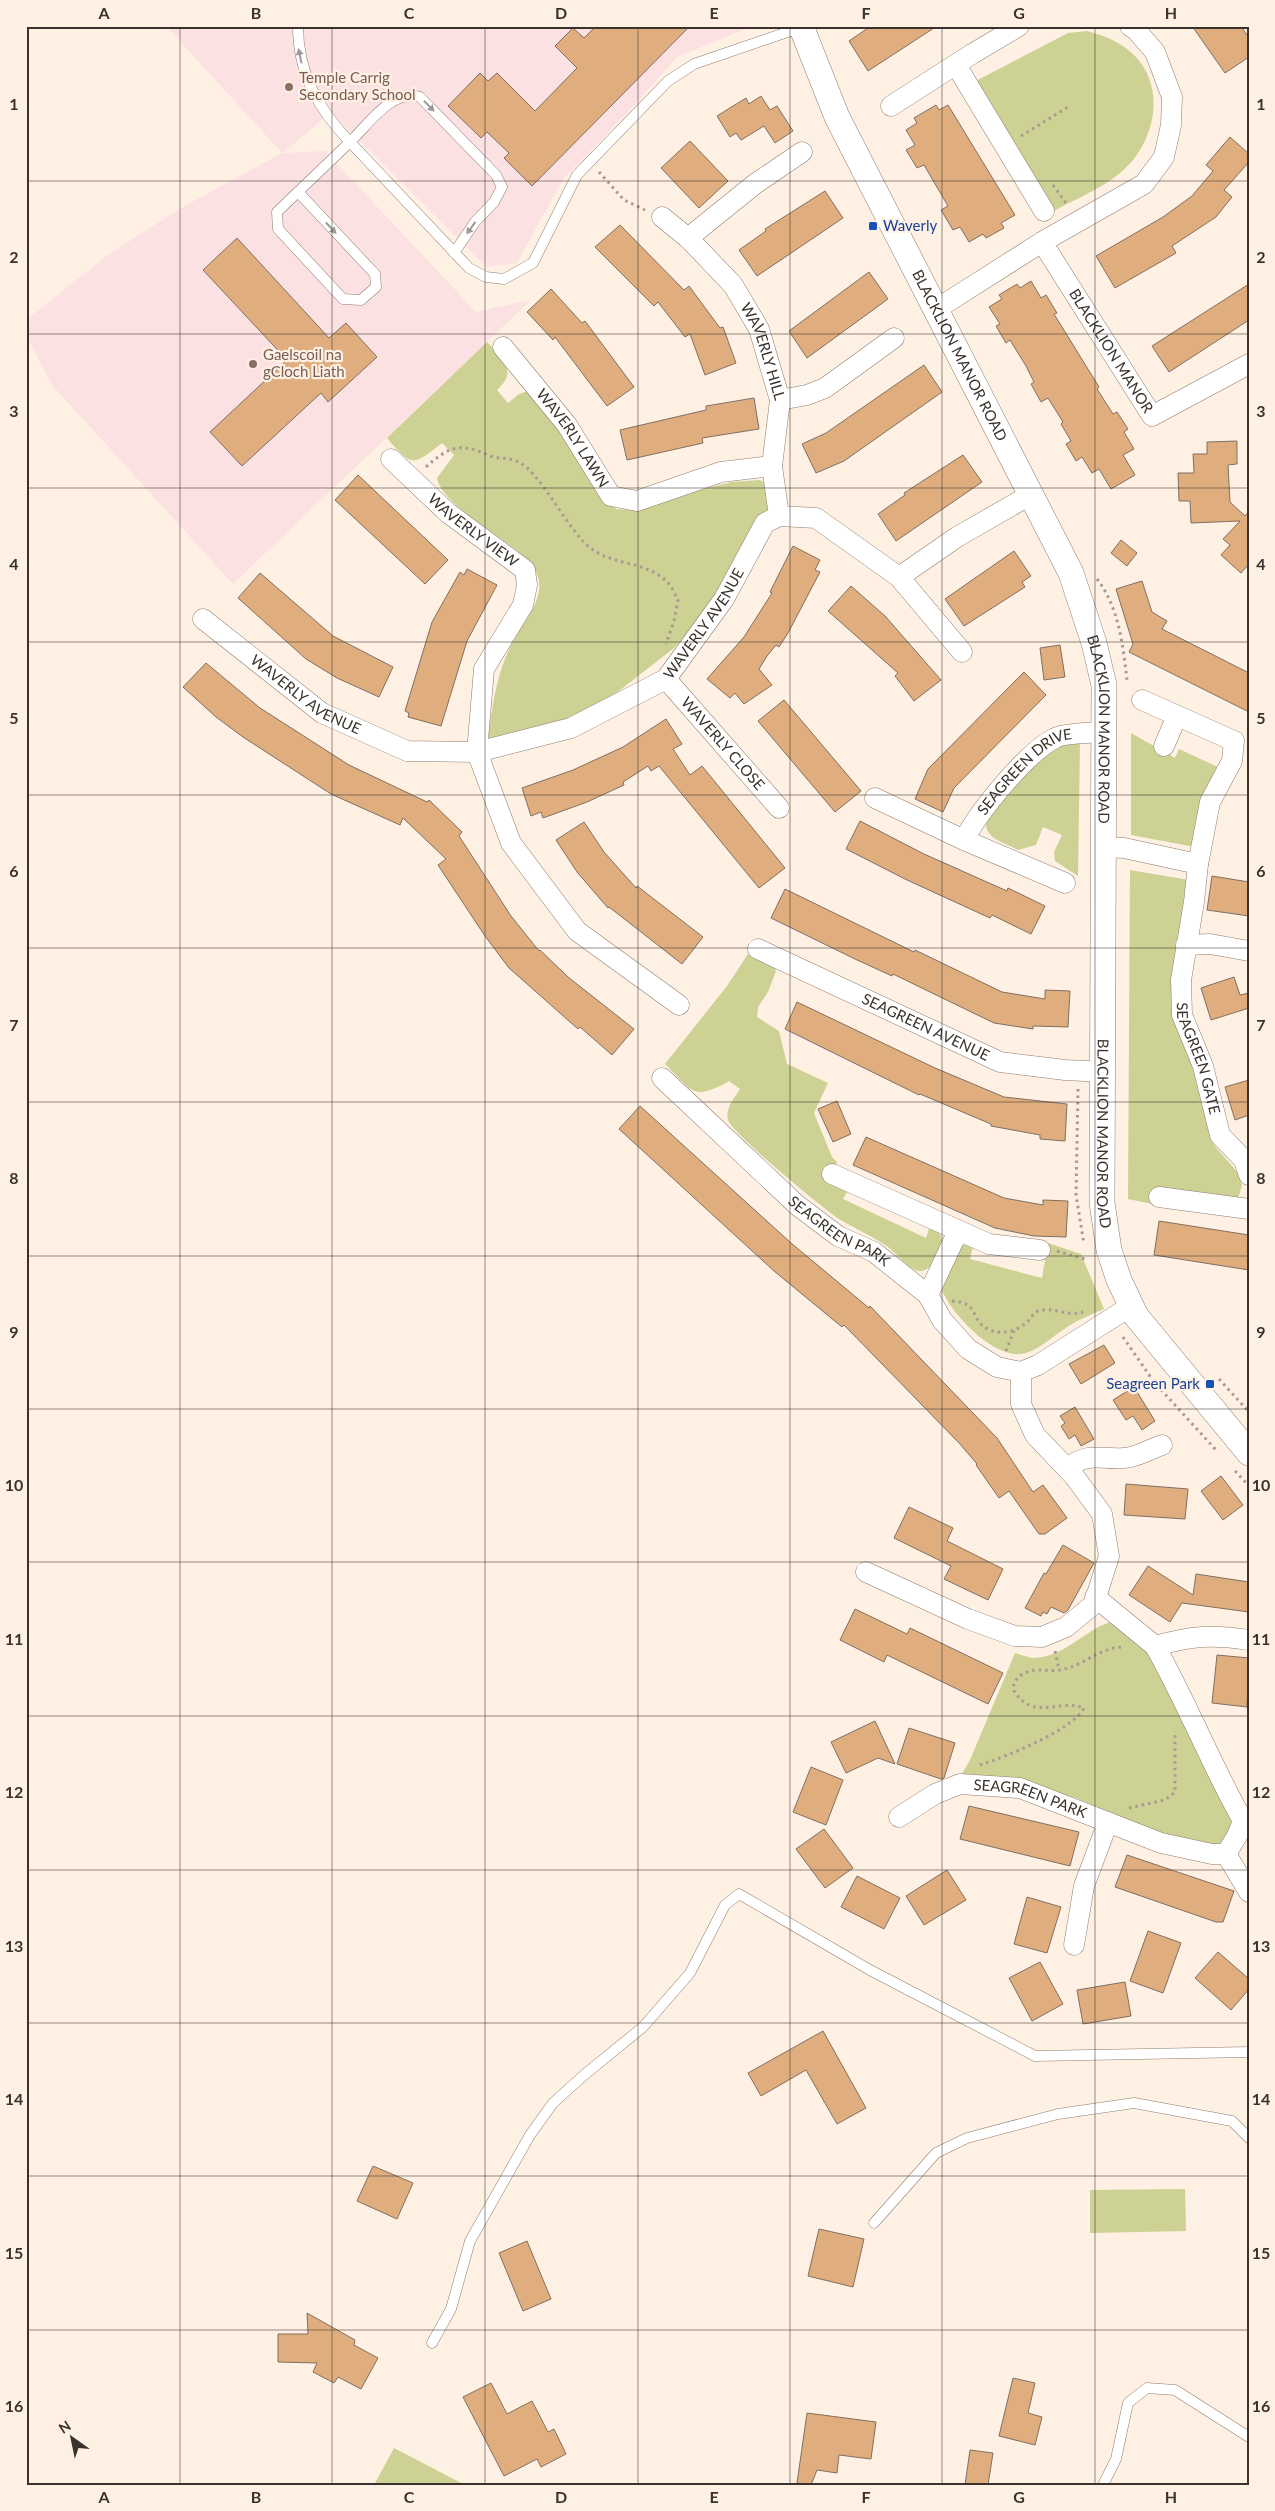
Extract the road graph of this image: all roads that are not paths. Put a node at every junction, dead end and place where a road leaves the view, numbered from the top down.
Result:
1 (298, 26) edge
2 (1019, 26) edge
3 (1130, 26) edge
4 (802, 27) edge
5 (956, 65) junction
6 (891, 106) dead end
7 (350, 142) junction
8 (802, 152) dead end
9 (298, 192) junction
10 (1044, 211) dead end
11 (662, 217) road end
12 (688, 238) junction
13 (1042, 242) junction
14 (454, 253) junction
15 (935, 310) junction
16 (894, 338) dead end
17 (503, 347) dead end
18 (1249, 364) edge
19 (780, 400) junction
20 (391, 459) dead end
21 (772, 466) junction
22 (1030, 495) junction
23 (779, 516) junction
24 (899, 577) junction
25 (203, 620) dead end
26 (962, 652) dead end
27 (671, 672) junction
28 (1142, 700) dead end
29 (1178, 716) junction
30 (1104, 732) junction
31 (1241, 744) edge
32 (1164, 746) dead end
33 (477, 752) junction
34 (875, 798) dead end
35 (779, 808) dead end
36 (964, 840) junction
37 (1104, 847) junction
38 (1198, 864) junction
39 (1065, 883) dead end
40 (1186, 945) junction
41 (758, 949) dead end
42 (1249, 951) edge
43 (679, 1005) dead end
44 (1104, 1072) junction
45 (662, 1078) dead end
46 (1247, 1164) edge
47 (832, 1174) dead end
48 (1159, 1197) dead end
49 (1249, 1209) edge
50 (958, 1231) junction
51 (1040, 1250) road end
52 (930, 1299) junction
53 (1131, 1306) junction
54 (1020, 1372) junction
55 (1162, 1445) dead end
56 (1249, 1453) edge
57 (1067, 1468) junction
58 (866, 1572) dead end
59 (1096, 1598) junction
60 (1249, 1640) edge
61 (1155, 1646) junction
62 (900, 1817) dead end
63 (1246, 1821) edge
64 (1108, 1822) junction
65 (1226, 1854) junction
66 (1249, 1892) edge
67 (1074, 1945) dead end
68 (1249, 2052) edge
69 (1249, 2138) edge
70 (874, 2223) dead end
71 (432, 2343) dead end
72 (1249, 2437) edge
73 (1103, 2485) edge

7 -> 1 lane
2 - 5 street
3 - 13 street
4 - 14 lane
4 - 15 street, BLACKLION MANOR ROAD
5 - 6 street
5 - 10 street
7 - 9 lane
7 - 14 lane
7 -> 14 lane
8 - 12 street
9 -> 9 lane
11 - 12 street, WAVERLY HILL
12 - 19 street, WAVERLY HILL
13 - 15 street
13 - 18 street, BLACKLION MANOR
15 - 22 street, BLACKLION MANOR ROAD
16 - 19 street
17 - 21 street, WAVERLY LAWN
19 - 21 street, WAVERLY HILL
20 - 33 street, WAVERLY VIEW
21 - 23 street, WAVERLY HILL
22 - 24 street
22 - 30 street, BLACKLION MANOR ROAD
23 - 24 street
23 - 27 street, WAVERLY AVENUE
24 - 26 street
25 - 33 street, WAVERLY AVENUE
27 - 33 street, WAVERLY AVENUE
27 - 35 street, WAVERLY CLOSE
28 - 29 street, SEAGREEN GATE
29 - 31 street, SEAGREEN GATE
29 - 32 street
30 - 36 street, SEAGREEN DRIVE
30 - 37 street, BLACKLION MANOR ROAD
31 - 38 street, SEAGREEN GATE
33 - 43 street
34 - 36 street
36 - 39 street
37 - 38 street
37 - 44 street, BLACKLION MANOR ROAD
38 - 40 street, SEAGREEN GATE
40 - 42 street
40 - 46 street, SEAGREEN GATE
41 - 44 street, SEAGREEN AVENUE
44 - 53 street, BLACKLION MANOR ROAD
45 - 52 street, SEAGREEN PARK
47 - 50 street
48 - 49 street
50 - 51 street
50 - 52 street
52 - 54 street, SEAGREEN PARK
53 - 54 street
53 - 56 street, BLACKLION MANOR ROAD
54 - 57 street
55 - 57 street
57 - 59 street
58 - 59 street
59 - 61 street
60 - 61 street
61 - 63 street
62 - 64 street, SEAGREEN PARK
63 - 65 street
64 - 65 street, SEAGREEN PARK
64 - 67 street, SEAGREEN PARK
65 - 66 street
68 - 71 lane
69 - 70 lane
72 - 73 lane

